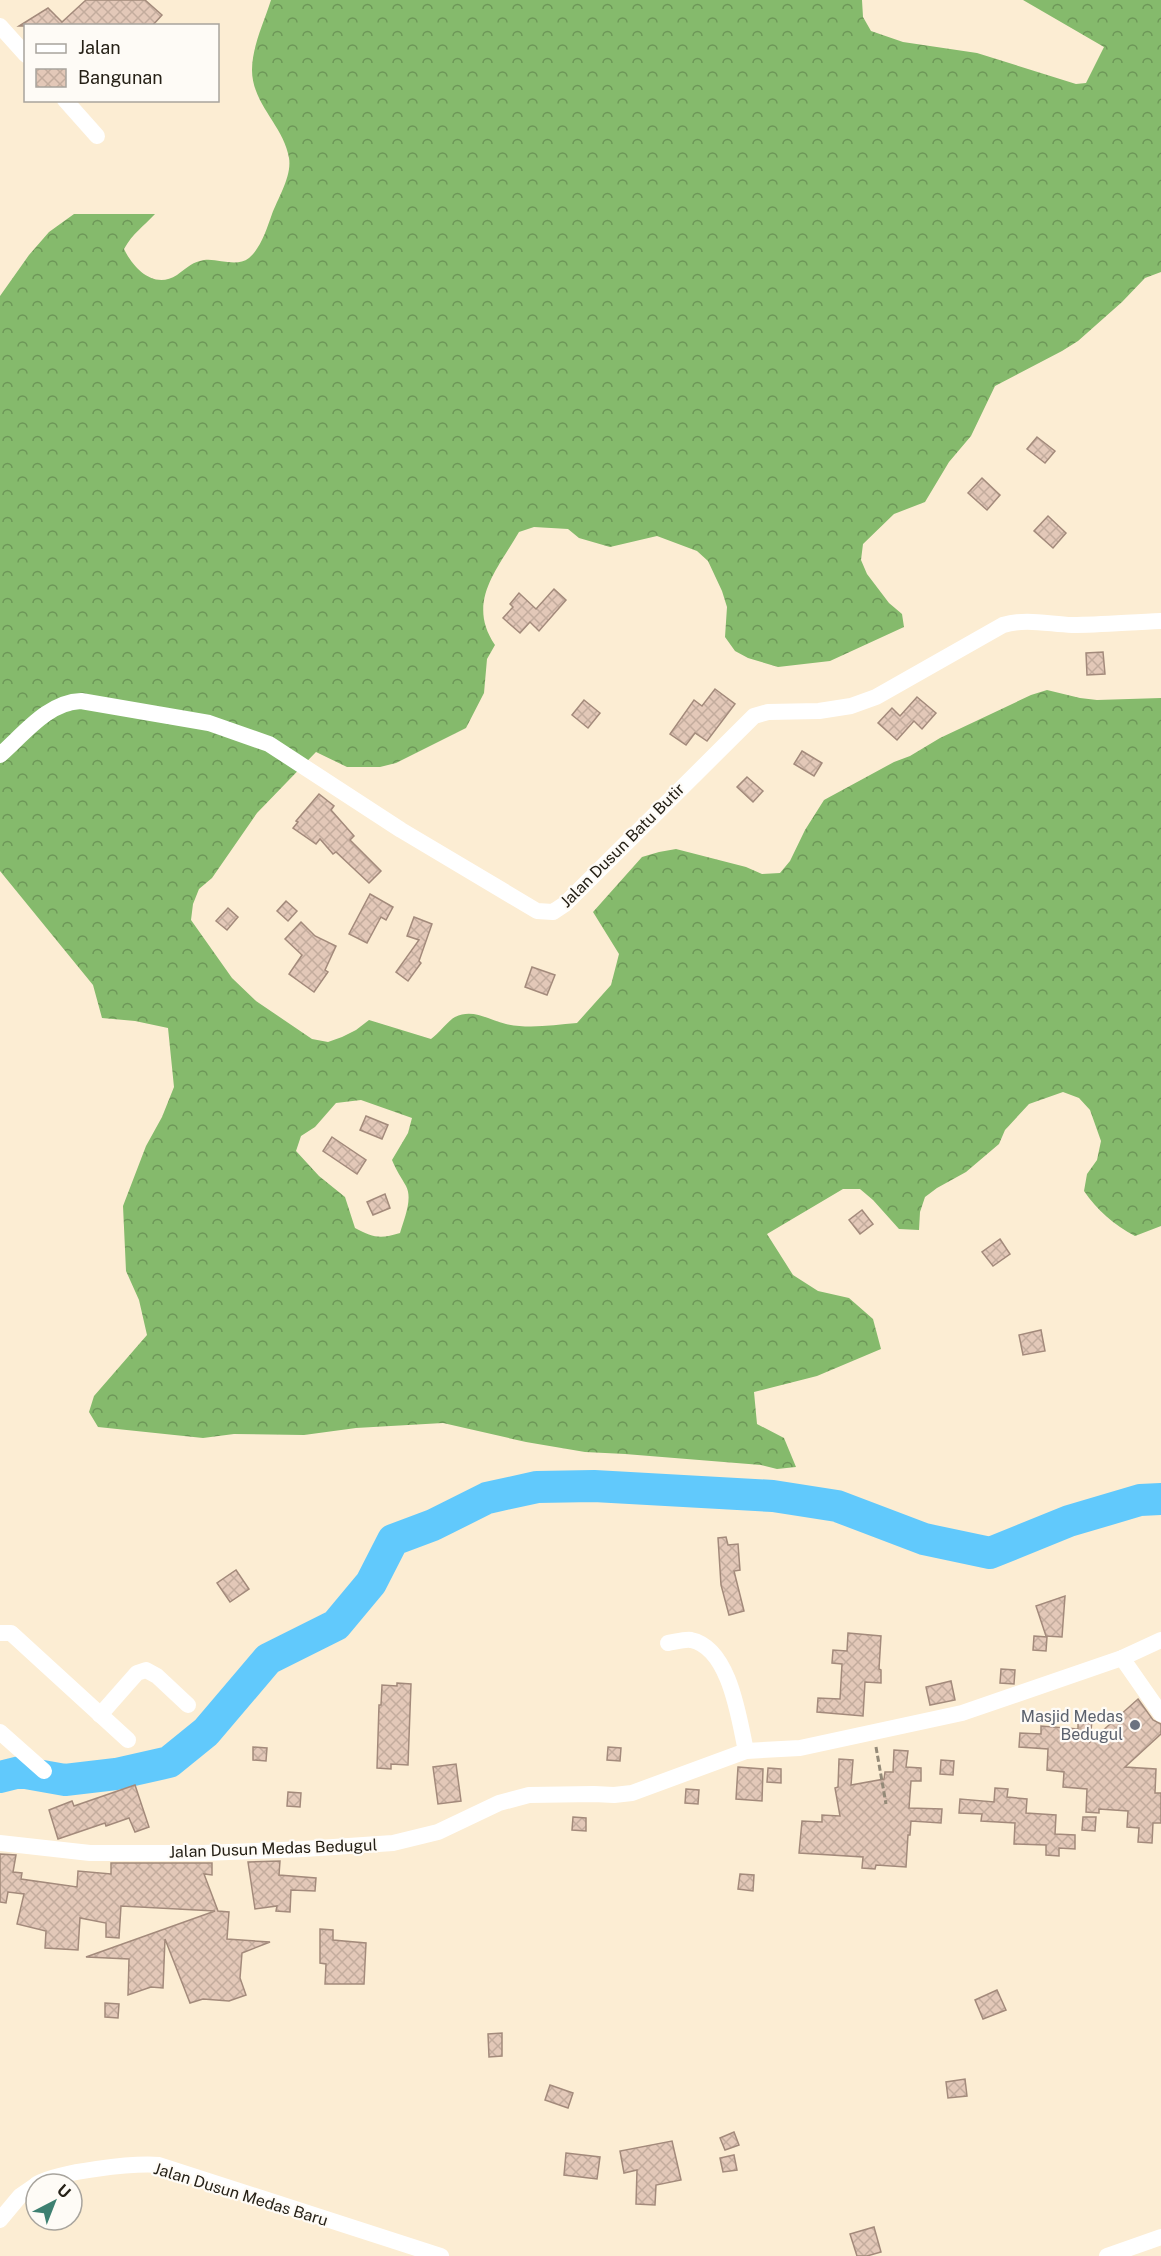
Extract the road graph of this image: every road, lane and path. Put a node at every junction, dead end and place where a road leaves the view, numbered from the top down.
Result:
1 (0, 26) edge
2 (24, 53) edge
3 (67, 102) edge
4 (97, 136) dead end
5 (1161, 621) edge
6 (0, 755) edge
7 (0, 1633) edge
8 (1161, 1641) edge
9 (668, 1642) dead end
10 (1122, 1658) junction
11 (188, 1705) dead end
12 (1161, 1714) edge
13 (100, 1715) junction
14 (873, 1731) junction
15 (0, 1732) edge
16 (128, 1740) dead end
17 (746, 1751) junction
18 (44, 1771) dead end
19 (886, 1804) dead end
20 (0, 1843) edge
21 (83, 2172) edge
22 (24, 2193) edge
23 (0, 2220) edge
24 (1161, 2237) edge
25 (441, 2256) edge
26 (1107, 2256) edge

1 - 2 street
3 - 4 street
5 - 6 street, Jalan Dusun Batu Butir
7 - 13 street
8 - 10 street, Jalan Dusun Medas Bedugul
9 - 17 street
10 - 12 street
10 - 14 street, Jalan Dusun Medas Bedugul
11 - 13 street
13 - 16 street
14 - 17 street, Jalan Dusun Medas Bedugul
14 - 19 path
15 - 18 street
17 - 20 street, Jalan Dusun Medas Bedugul
21 - 25 street, Jalan Dusun Medas Baru
22 - 23 street, Jalan Dusun Medas Baru
24 - 26 street

